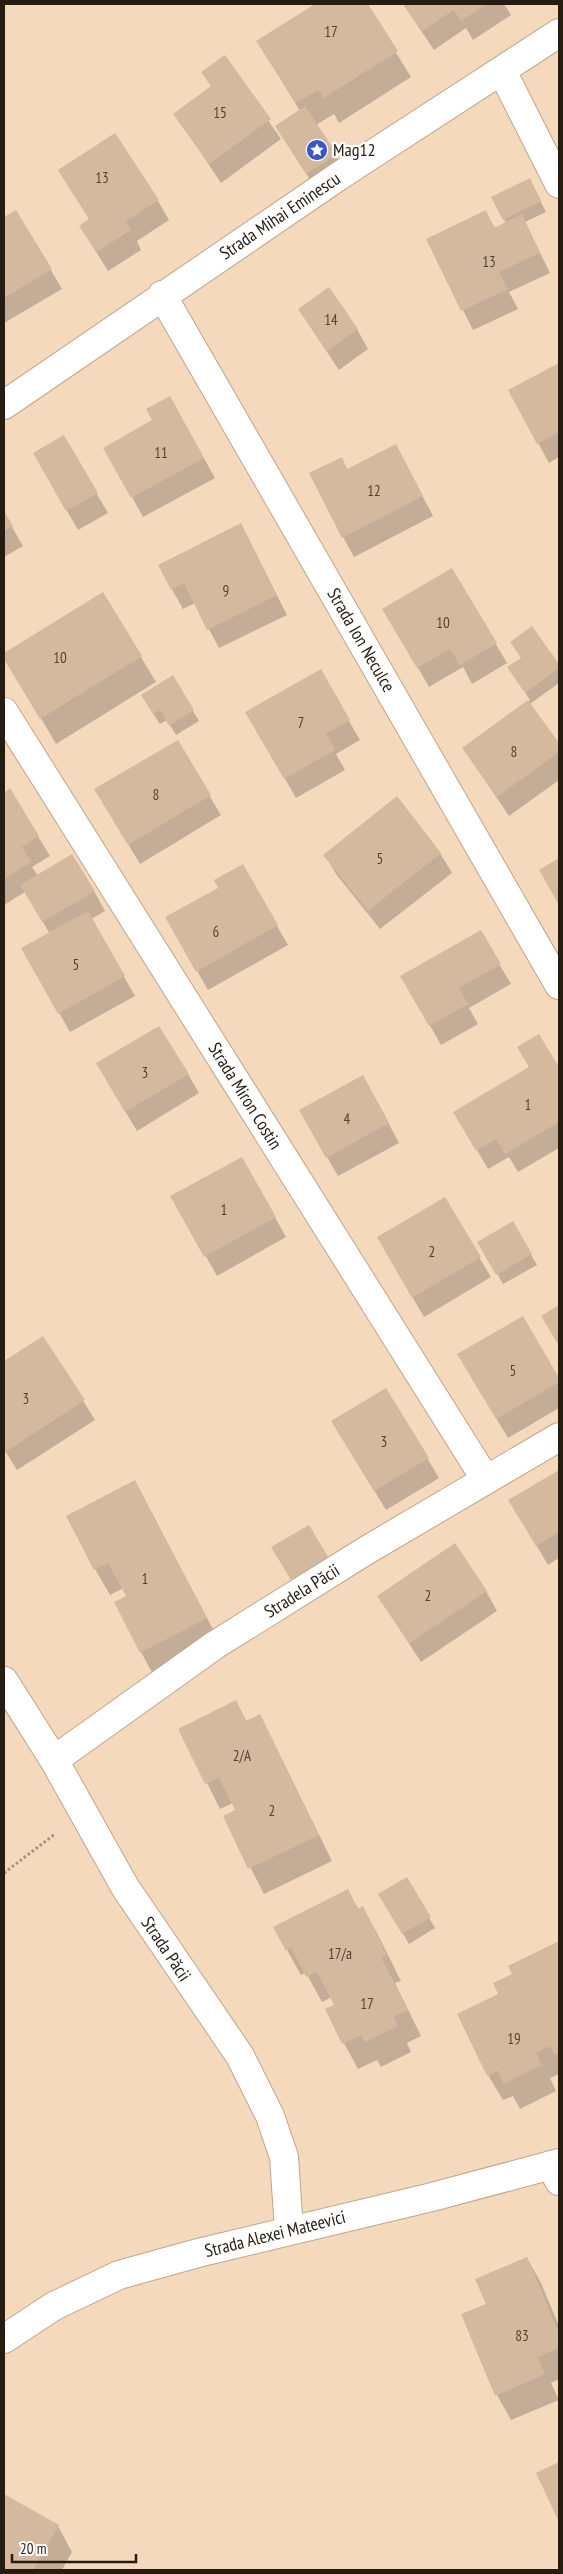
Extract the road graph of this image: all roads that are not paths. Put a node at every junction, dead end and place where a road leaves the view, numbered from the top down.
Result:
1 (559, 33) edge
2 (502, 71) junction
3 (559, 184) edge
4 (162, 295) junction
5 (4, 405) edge
6 (4, 712) edge
7 (559, 985) edge
8 (559, 1437) edge
9 (486, 1480) junction
10 (4, 1681) edge
11 (54, 1760) junction
12 (557, 2170) edge
13 (289, 2230) junction
14 (4, 2340) edge

1 - 2 street, Strada Mihai Eminescu
2 - 3 street
2 - 4 street, Strada Mihai Eminescu
4 - 5 street, Strada Mihai Eminescu
4 - 7 street, Strada Ion Neculce
6 - 9 street, Strada Miron Costin
8 - 9 street, Stradela Păcii
9 - 11 street, Stradela Păcii
10 - 11 street, Strada Păcii
11 - 13 street, Strada Păcii
12 - 13 street, Strada Alexei Mateevici
13 - 14 street, Strada Alexei Mateevici

